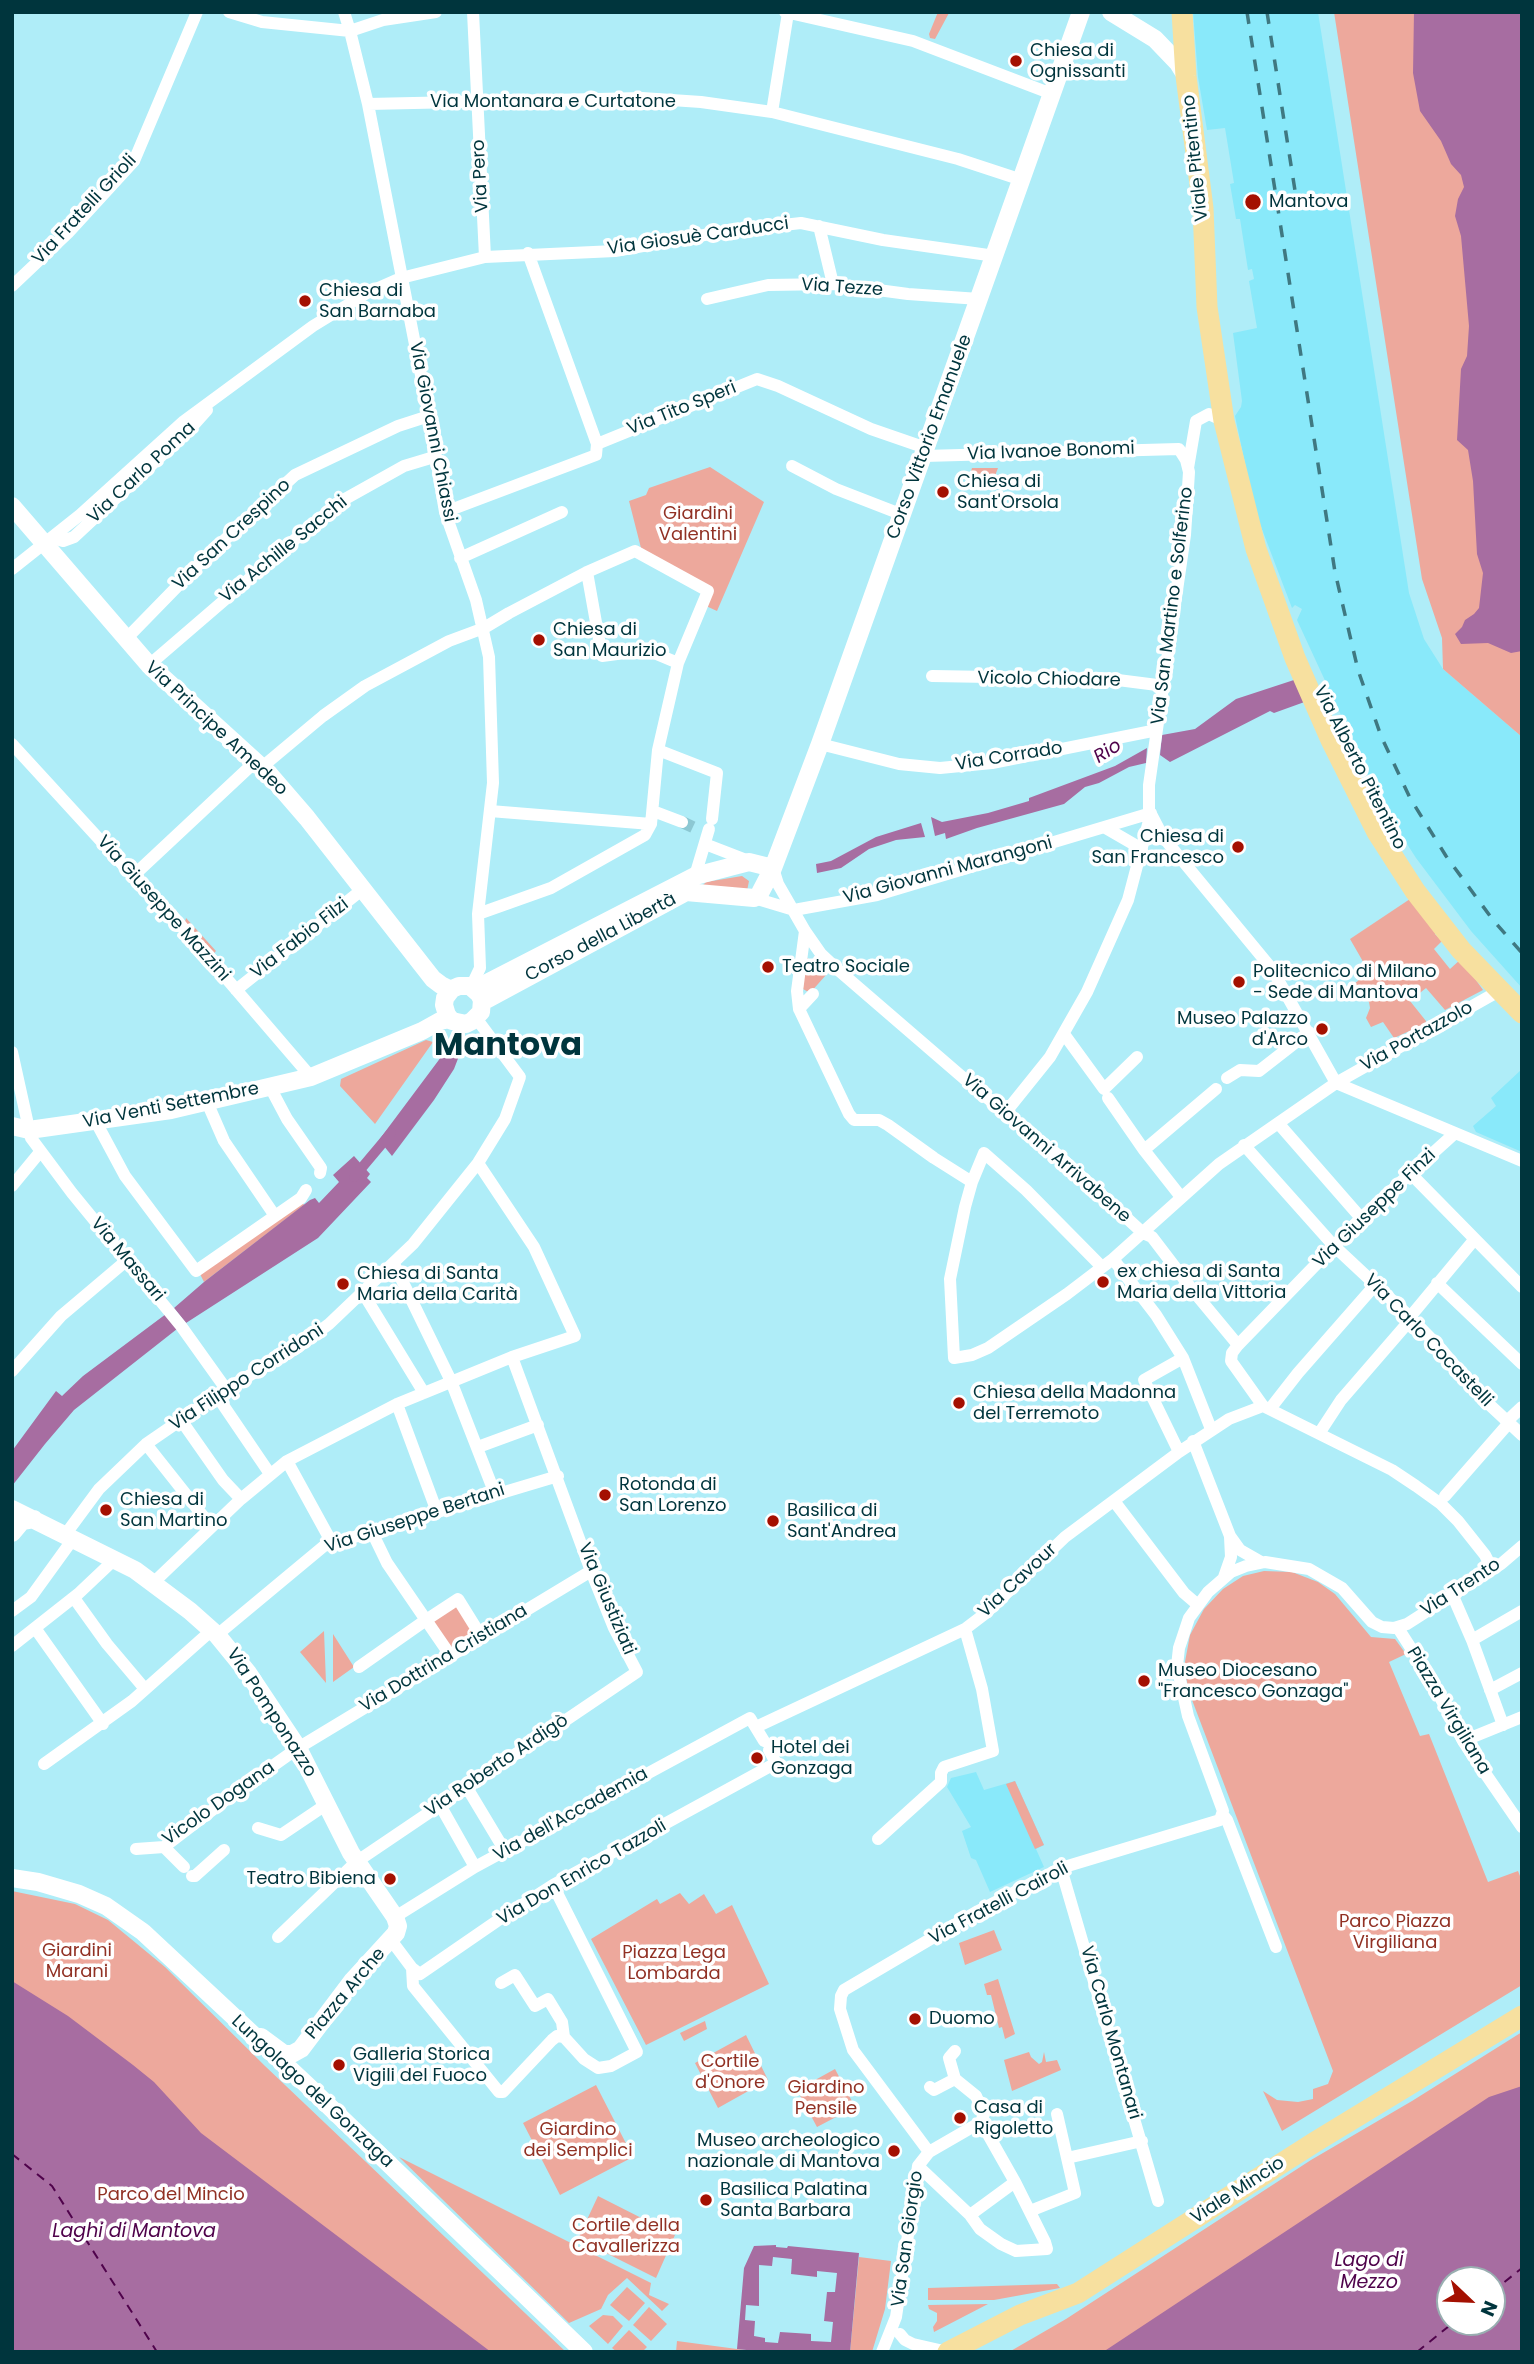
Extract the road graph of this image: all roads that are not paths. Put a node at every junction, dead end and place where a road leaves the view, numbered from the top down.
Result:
1 (197, 12) edge
2 (229, 12) edge
3 (344, 12) edge
4 (436, 12) edge
5 (473, 12) edge
6 (1081, 12) edge
7 (1111, 12) edge
8 (1182, 12) edge
9 (787, 13) edge
10 (351, 31) junction
11 (1186, 76) junction
12 (1052, 94) junction
13 (477, 102) junction
14 (368, 104) junction
15 (772, 112) junction
16 (1022, 180) junction
17 (819, 226) junction
18 (1204, 240) joint
19 (527, 253) junction
20 (995, 256) junction
21 (485, 257) junction
22 (401, 278) junction
23 (833, 284) junction
24 (12, 286) edge
25 (707, 299) dead end
26 (979, 299) junction
27 (429, 416) junction
28 (1224, 421) junction
29 (597, 444) junction
30 (1179, 449) joint
31 (925, 452) junction
32 (434, 457) junction
33 (792, 466) dead end
34 (1188, 468) junction
35 (12, 506) edge
36 (445, 512) junction
37 (562, 512) dead end
38 (903, 515) junction
39 (49, 541) junction
40 (460, 558) junction
41 (12, 569) edge
42 (587, 572) junction
43 (484, 628) junction
44 (125, 640) junction
45 (678, 663) junction
46 (149, 665) junction
47 (932, 676) dead end
48 (1165, 686) junction
49 (1320, 701) junction
50 (1156, 735) junction
51 (12, 744) edge
52 (820, 744) junction
53 (658, 750) junction
54 (259, 764) junction
55 (490, 811) junction
56 (1151, 813) junction
57 (652, 818) junction
58 (682, 822) tunnel mouth
59 (1102, 828) junction
60 (706, 831) junction
61 (1141, 852) junction
62 (750, 862) junction
63 (774, 864) junction
64 (133, 876) junction
65 (692, 885) junction
66 (363, 889) junction
67 (754, 898) junction
68 (794, 909) junction
69 (478, 915) junction
70 (805, 931) junction
71 (510, 980) junction
72 (444, 986) junction
73 (471, 988) junction
74 (236, 989) junction
75 (1499, 992) junction
76 (813, 994) dead end
77 (1522, 998) edge
78 (1522, 1005) edge
79 (799, 1009) junction
80 (479, 1010) junction
81 (1522, 1013) edge
82 (450, 1018) junction
83 (1309, 1032) junction
84 (1064, 1034) junction
85 (12, 1052) edge
86 (1137, 1057) dead end
87 (312, 1077) junction
88 (1227, 1078) dead end
89 (1336, 1083) junction
90 (270, 1087) junction
91 (1216, 1089) dead end
92 (1106, 1093) junction
93 (207, 1102) junction
94 (1005, 1113) junction
95 (96, 1122) junction
96 (1278, 1123) junction
97 (21, 1128) edge
98 (1454, 1134) junction
99 (1244, 1145) junction
100 (1144, 1150) junction
101 (40, 1152) junction
102 (1522, 1161) edge
103 (478, 1163) junction
104 (320, 1173) dead end
105 (1410, 1174) junction
106 (972, 1182) junction
107 (12, 1186) edge
108 (306, 1190) dead end
109 (1181, 1197) junction
110 (275, 1216) junction
111 (1361, 1218) junction
112 (1143, 1233) junction
113 (1474, 1240) junction
114 (1334, 1246) junction
115 (126, 1261) junction
116 (1107, 1263) junction
117 (394, 1264) junction
118 (1437, 1283) junction
119 (1376, 1284) junction
120 (1522, 1287) edge
121 (363, 1293) junction
122 (1411, 1317) junction
123 (1238, 1345) junction
124 (512, 1357) junction
125 (1182, 1358) junction
126 (1522, 1364) edge
127 (12, 1371) edge
128 (451, 1381) junction
129 (222, 1392) junction
130 (424, 1393) junction
131 (397, 1404) junction
132 (1268, 1406) junction
133 (1522, 1407) edge
134 (181, 1420) junction
135 (1507, 1423) junction
136 (538, 1425) junction
137 (1210, 1429) junction
138 (1322, 1429) dead end
139 (1522, 1435) edge
140 (1193, 1441) junction
141 (146, 1444) junction
142 (478, 1447) junction
143 (1179, 1452) junction
144 (287, 1461) junction
145 (270, 1474) junction
146 (558, 1476) junction
147 (495, 1493) junction
148 (1445, 1496) dead end
149 (240, 1499) junction
150 (1114, 1501) junction
151 (12, 1509) edge
152 (437, 1512) junction
153 (34, 1519) junction
154 (211, 1526) junction
155 (372, 1532) junction
156 (12, 1533) edge
157 (1230, 1536) junction
158 (69, 1537) junction
159 (332, 1543) junction
160 (1522, 1546) edge
161 (115, 1559) junction
162 (1261, 1562) junction
163 (1492, 1569) junction
164 (591, 1571) junction
165 (1224, 1578) junction
166 (153, 1583) junction
167 (1452, 1594) junction
168 (74, 1598) junction
169 (1198, 1605) junction
170 (12, 1611) edge
171 (1522, 1611) edge
172 (426, 1620) junction
173 (35, 1628) junction
174 (1398, 1628) junction
175 (965, 1629) junction
176 (215, 1632) junction
177 (481, 1636) junction
178 (1472, 1640) junction
179 (12, 1646) edge
180 (450, 1655) junction
181 (359, 1667) dead end
182 (637, 1672) joint
183 (1522, 1673) edge
184 (145, 1689) junction
185 (1490, 1690) junction
186 (1522, 1717) edge
187 (753, 1722) junction
188 (103, 1724) junction
189 (1503, 1725) junction
190 (1463, 1741) junction
191 (298, 1748) junction
192 (44, 1764) dead end
193 (467, 1786) junction
194 (327, 1804) junction
195 (440, 1805) junction
196 (1222, 1816) junction
197 (1522, 1827) edge
198 (258, 1828) dead end
199 (878, 1839) dead end
200 (164, 1847) junction
201 (136, 1849) dead end
202 (224, 1850) dead end
203 (505, 1851) junction
204 (356, 1861) junction
205 (475, 1867) junction
206 (1061, 1867) junction
207 (12, 1878) edge
208 (553, 1885) junction
209 (394, 1929) junction
210 (278, 1937) dead end
211 (1276, 1947) dead end
212 (412, 1968) junction
213 (426, 1970) joint
214 (501, 1983) dead end
215 (1522, 2016) edge
216 (253, 2037) junction
217 (565, 2037) junction
218 (301, 2049) junction
219 (955, 2051) dead end
220 (955, 2079) junction
221 (307, 2084) junction
222 (930, 2087) dead end
223 (1057, 2114) dead end
224 (979, 2123) junction
225 (1142, 2141) junction
226 (1068, 2158) junction
227 (922, 2160) junction
228 (1015, 2182) junction
229 (1158, 2201) dead end
230 (1030, 2211) junction
231 (970, 2215) junction
232 (896, 2317) junction
233 (900, 2334) junction
234 (885, 2350) edge
235 (584, 2352) edge
236 (905, 2352) edge
237 (948, 2352) edge

1 - 24 street, Via Fratelli Grioli
2 - 10 street
3 - 10 street, Via Giovanni Chiassi
4 - 10 street
5 - 13 street, Via Pero
6 - 12 street, Corso Vittorio Emanuele
7 - 11 street
8 - 11 main road, Viale Pitentino
9 - 12 street
9 - 15 street
10 - 14 street, Via Giovanni Chiassi
11 - 18 main road, Viale Pitentino
12 - 16 street, Corso Vittorio Emanuele
13 - 14 street, Via Montanara e Curtatone
13 - 15 street, Via Montanara e Curtatone
13 - 21 street, Via Pero
14 - 22 street, Via Giovanni Chiassi
15 - 16 street, Via Montanara e Curtatone
16 - 20 street, Corso Vittorio Emanuele
17 - 19 street, Via Giosuè Carducci
17 - 20 street, Via Giosuè Carducci
17 - 23 street
18 - 28 main road, Via Alberto Pitentino
19 - 21 street, Via Giosuè Carducci
19 - 29 street
20 - 26 street, Corso Vittorio Emanuele
21 - 22 street, Via Giosuè Carducci
22 - 27 street, Via Giovanni Chiassi
22 - 39 street, Via Carlo Poma
23 - 25 street, Via Tezze
23 - 26 street, Via Tezze
26 - 31 street, Corso Vittorio Emanuele
27 - 32 street, Via Giovanni Chiassi
27 - 44 street, Via San Crespino
28 - 34 street
28 - 49 main road, Via Alberto Pitentino
29 - 31 street, Via Tito Speri
29 - 36 street, Via Tito Speri
30 - 31 street, Via Ivanoe Bonomi
30 - 34 street, Via San Martino e Solferino
31 - 38 street, Corso Vittorio Emanuele
32 - 36 street, Via Giovanni Chiassi
32 - 46 street, Via Achille Sacchi
33 - 38 street
34 - 48 street, Via San Martino e Solferino
35 - 39 street, Via Principe Amedeo
36 - 40 street, Via Giovanni Chiassi
37 - 40 street
38 - 52 street, Corso Vittorio Emanuele
39 - 41 street, Via Carlo Poma
39 - 44 street, Via Principe Amedeo
40 - 43 street, Via Giovanni Chiassi
42 - 43 street
42 - 45 street
42 - 45 street
43 - 54 street
43 - 55 street, Via Giovanni Chiassi
44 - 46 street, Via Principe Amedeo
45 - 53 street
46 - 54 street, Via Principe Amedeo
47 - 48 street, Vicolo Chiodare
48 - 50 street, Via San Martino e Solferino
49 - 75 main road, Via Alberto Pitentino
49 - 77 main road, Via Alberto Pitentino
50 - 52 street, Via Corrado
50 - 56 street, Via San Martino e Solferino
51 - 64 street, Via Giuseppe Mazzini
52 - 63 street, Corso Vittorio Emanuele
53 - 57 street
53 - 60 street
54 - 64 street
54 - 66 street, Via Principe Amedeo
55 - 57 street
55 - 69 street, Via Giovanni Chiassi
56 - 59 street, Via Giovanni Marangoni
56 - 61 street
56 - 83 street
57 - 58 street
57 - 69 street
59 - 61 street
59 - 68 street, Via Giovanni Marangoni
60 - 62 street
60 - 65 street
61 - 84 street
62 - 63 street
62 - 65 street, Corso della Libertà
63 - 67 street, Corso Vittorio Emanuele
63 - 68 street, Via Giovanni Arrivabene
64 - 74 street, Via Giuseppe Mazzini
65 - 67 street
65 - 71 street, Corso della Libertà
66 - 72 street, Via Principe Amedeo
66 - 74 street, Via Fabio Filzi
67 - 68 street
68 - 70 street, Via Giovanni Arrivabene
69 - 73 street, Via Giovanni Chiassi
70 - 79 street
70 - 94 street, Via Giovanni Arrivabene
71 - 73 street
71 - 80 street
72 - 73 street
72 - 82 street
73 - 80 street
74 - 87 street, Via Giuseppe Mazzini
75 - 78 street, Via Alberto Pitentino
75 - 81 main road, Via Alberto Pitentino
75 - 89 street, Via Portazzolo
76 - 79 street
79 - 106 street
80 - 82 street
80 - 103 street, Via Filippo Corridoni
82 - 87 street, Via Venti Settembre
83 - 88 street
83 - 89 street
84 - 92 street
84 - 94 street
85 - 97 street, Via Massari
86 - 92 street
87 - 90 street, Via Venti Settembre
89 - 96 street, Via Portazzolo
89 - 98 street
90 - 93 street, Via Venti Settembre
90 - 104 street
91 - 100 street
92 - 100 street
93 - 95 street, Via Venti Settembre
93 - 110 street
94 - 112 street, Via Giovanni Arrivabene
95 - 97 street, Via Venti Settembre
95 - 110 street
96 - 99 street, Via Portazzolo
96 - 111 street
97 - 101 street, Via Massari
98 - 102 street
98 - 105 street, Via Giuseppe Finzi
99 - 109 street, Via Portazzolo
99 - 114 street, Via Carlo Cocastelli
100 - 109 street
101 - 107 street
101 - 115 street, Via Massari
103 - 117 street, Via Filippo Corridoni
103 - 124 street
105 - 111 street, Via Giuseppe Finzi
105 - 113 street
106 - 116 street
106 - 116 street, Via Portazzolo
108 - 110 street
109 - 112 street, Via Portazzolo
111 - 114 street, Via Giuseppe Finzi
112 - 116 street, Via Portazzolo
112 - 123 street, Via Giovanni Arrivabene
113 - 118 street
113 - 120 street
114 - 119 street, Via Carlo Cocastelli
114 - 123 street, Via Giuseppe Finzi
115 - 127 street
115 - 129 street, Via Massari
116 - 125 street
117 - 121 street, Via Filippo Corridoni
117 - 128 street
118 - 122 street
118 - 126 street
119 - 122 street, Via Carlo Cocastelli
119 - 132 street
121 - 129 street, Via Filippo Corridoni
121 - 130 street
122 - 135 street, Via Carlo Cocastelli
122 - 138 street
123 - 132 street
124 - 128 street
124 - 136 street, Via Giustiziati
125 - 137 street
125 - 143 street
128 - 130 street
128 - 142 street
129 - 134 street, Via Filippo Corridoni
129 - 145 street, Via Massari
130 - 131 street
131 - 144 street
131 - 152 street
132 - 137 street, Via Cavour
132 - 163 street
133 - 135 street
134 - 141 street, Via Filippo Corridoni
134 - 149 street
135 - 139 street, Via Carlo Cocastelli
135 - 148 street
136 - 142 street
136 - 146 street, Via Giustiziati
137 - 140 street, Via Cavour
140 - 143 street, Via Cavour
140 - 157 street
141 - 154 street
141 - 158 street, Via Filippo Corridoni
142 - 147 street
143 - 150 street, Via Cavour
144 - 145 street
144 - 159 street
145 - 149 street
146 - 147 street, Via Giuseppe Bertani
146 - 164 street, Via Giustiziati
147 - 152 street, Via Giuseppe Bertani
149 - 154 street
150 - 169 street
150 - 175 street, Via Cavour
151 - 153 street, Via Pomponazzo
152 - 155 street, Via Giuseppe Bertani
153 - 156 street
153 - 158 street, Via Pomponazzo
154 - 166 street
155 - 159 street, Via Giuseppe Bertani
155 - 172 street
157 - 162 street
157 - 165 street
158 - 161 street, Via Pomponazzo
158 - 170 street, Via Filippo Corridoni
159 - 176 street, Via Giuseppe Bertani
160 - 163 street, Via Trento
161 - 166 street, Via Pomponazzo
161 - 168 street
162 - 165 street, Piazza Virgiliana
162 - 174 street, Piazza Virgiliana
163 - 167 street, Via Trento
164 - 177 street, Via Dottrina Cristiana
164 - 182 street, Via Giustiziati
165 - 169 street, Piazza Virgiliana
166 - 176 street, Via Pomponazzo
167 - 174 street, Via Trento
167 - 178 street
168 - 173 street
168 - 184 street
169 - 196 street, Piazza Virgiliana
171 - 178 street
172 - 177 street
172 - 180 street
172 - 181 street
173 - 179 street
173 - 188 street
174 - 190 street, Piazza Virgiliana
175 - 187 street, Via Cavour
175 - 199 street
176 - 184 street, Via Giuseppe Bertani
176 - 191 street, Via Pomponazzo
177 - 180 street, Via Dottrina Cristiana
178 - 185 street
180 - 191 street, Via Dottrina Cristiana
182 - 193 street, Via Roberto Ardigò
183 - 185 street
184 - 188 street, Via Giuseppe Bertani
185 - 189 street
186 - 189 street
187 - 203 street, Via dell'Accademia
187 - 208 street, Via Don Enrico Tazzoli
188 - 192 street, Via Giuseppe Bertani
189 - 190 street
190 - 197 street, Piazza Virgiliana
191 - 194 street, Via Pomponazzo
191 - 200 street, Vicolo Dogana
193 - 195 street, Via Roberto Ardigò
193 - 203 street
194 - 198 street
194 - 204 street, Via Pomponazzo
195 - 204 street, Via Roberto Ardigò
195 - 205 street
196 - 206 street, Via Fratelli Cairoli
196 - 211 street, Piazza Virgiliana
200 - 201 street, Vicolo Dogana
200 - 202 street
203 - 205 street, Via dell'Accademia
204 - 209 street, Via Pomponazzo
204 - 210 street, Via Roberto Ardigò
205 - 209 street, Via dell'Accademia
206 - 225 street, Via Carlo Montanari
206 - 227 street, Via Fratelli Cairoli
207 - 216 street, Lungolago del Gonzaga
208 - 213 street, Via Don Enrico Tazzoli
208 - 217 street
209 - 212 street, Piazza Arche
209 - 218 street, Piazza Arche
212 - 213 street, Piazza Arche
212 - 217 street, Piazza Arche
214 - 217 street
215 - 237 main road, Viale Mincio
216 - 218 street
216 - 221 street, Lungolago del Gonzaga
218 - 221 street
219 - 220 street
220 - 222 street
220 - 224 street
221 - 235 street, Lungolago del Gonzaga
223 - 226 street
224 - 227 street
224 - 228 street
225 - 226 street
225 - 229 street, Via Carlo Montanari
226 - 230 street
227 - 231 street, Via Fratelli Cairoli
227 - 232 street, Via San Giorgio
228 - 230 street
228 - 231 street
230 - 231 street, Via Fratelli Cairoli
232 - 233 street, Via San Giorgio
232 - 234 street, Via San Giorgio
233 - 236 street, Via San Giorgio
233 - 237 street

